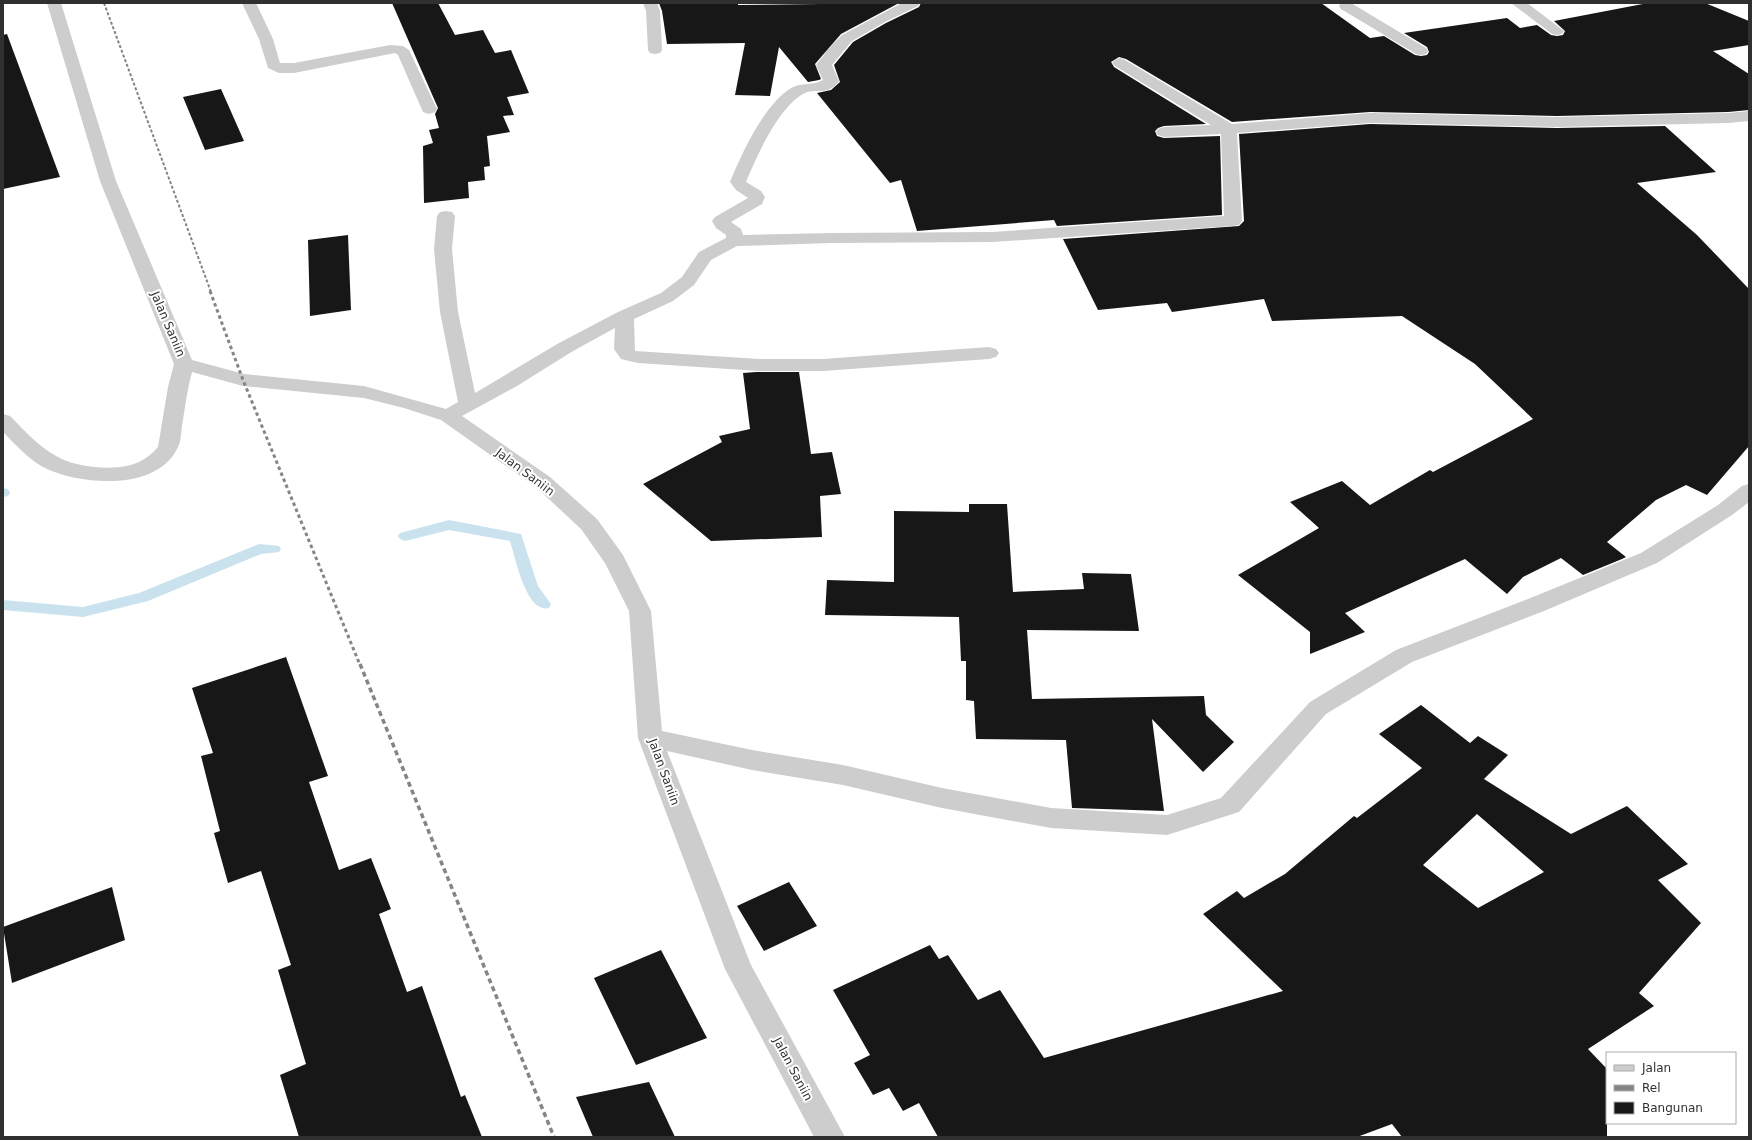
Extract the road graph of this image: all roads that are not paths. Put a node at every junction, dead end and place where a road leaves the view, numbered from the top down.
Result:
1 (54, 3) edge
2 (250, 3) edge
3 (650, 3) edge
4 (913, 3) edge
5 (1364, 3) edge
6 (1518, 3) edge
7 (1344, 4) edge
8 (1557, 31) dead end
9 (655, 50) dead end
10 (1421, 51) dead end
11 (1120, 63) dead end
12 (428, 109) dead end
13 (1749, 116) edge
14 (1229, 129) junction
15 (1164, 132) dead end
16 (446, 216) dead end
17 (734, 241) junction
18 (625, 316) junction
19 (989, 353) dead end
20 (184, 364) junction
21 (468, 404) junction
22 (448, 416) junction
23 (3, 420) edge
24 (1749, 491) edge
25 (650, 738) junction
26 (830, 1137) edge

1 - 20 street, Jalan Saniin
2 - 12 street
3 - 9 street
4 - 17 street
5 - 7 street
6 - 8 street
7 - 10 street
11 - 14 street
13 - 14 street
14 - 15 street
14 - 17 street
16 - 21 street
17 - 18 street
18 - 19 street
18 - 21 street
20 - 22 street, Jalan Saniin
20 - 23 street
21 - 22 street
22 - 25 street, Jalan Saniin
24 - 25 street
25 - 26 street, Jalan Saniin

